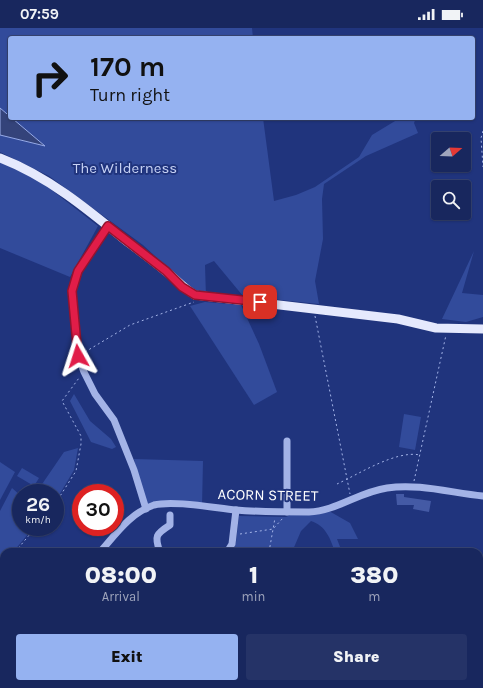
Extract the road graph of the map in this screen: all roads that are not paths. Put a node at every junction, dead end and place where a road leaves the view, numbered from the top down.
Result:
1 (0, 158) edge
2 (108, 226) junction
3 (483, 329) edge
4 (287, 442) dead end
5 (483, 496) edge
6 (146, 509) junction
7 (236, 510) junction
8 (286, 512) junction
9 (170, 515) dead end
10 (104, 548) edge
11 (159, 548) edge
12 (229, 548) edge

1 - 2 main road
2 - 3 main road
2 - 6 street
4 - 8 street
5 - 8 street, ACORN STREET
6 - 7 street, ACORN STREET
6 - 10 street, ACORN STREET
7 - 8 street, ACORN STREET
7 - 12 street
9 - 11 street

